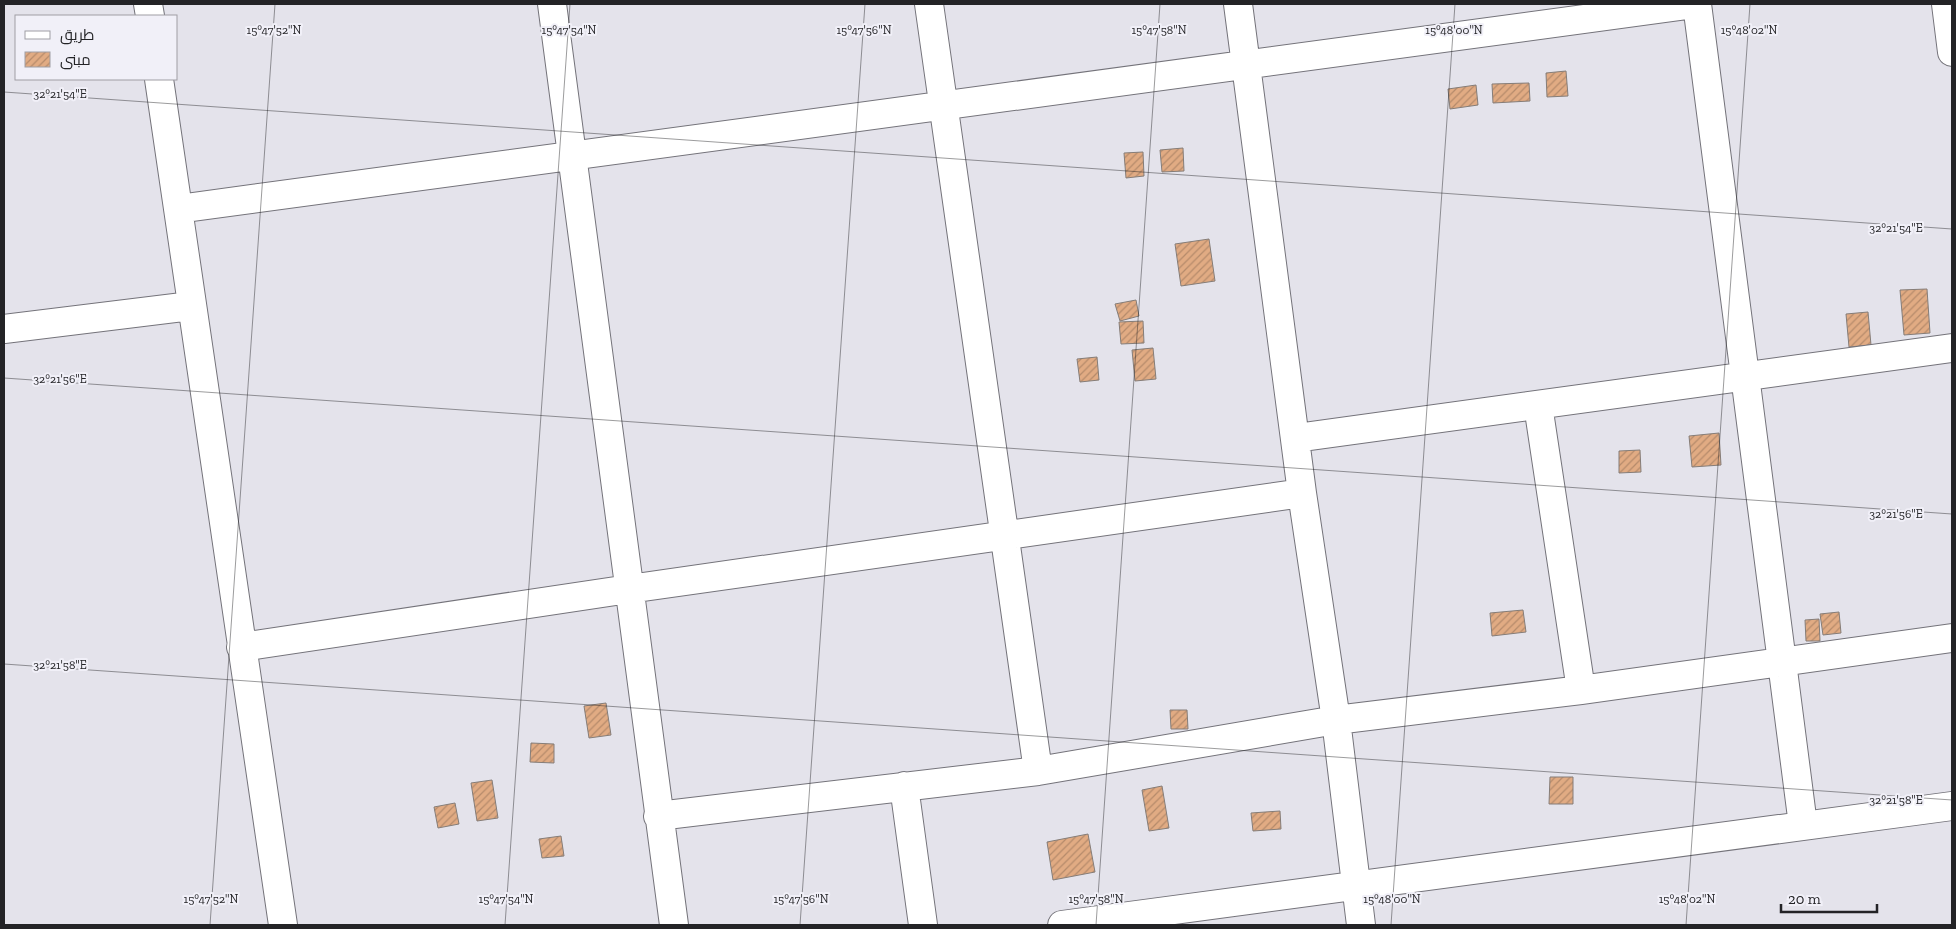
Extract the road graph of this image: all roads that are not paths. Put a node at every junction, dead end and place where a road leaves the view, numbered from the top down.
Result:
1 (552, 4) edge
2 (929, 4) edge
3 (1238, 4) edge
4 (1696, 4) edge
5 (1946, 4) edge
6 (1952, 52) edge
7 (1246, 64) junction
8 (159, 80) edge
9 (943, 105) junction
10 (572, 155) junction
11 (178, 209) junction
12 (191, 306) junction
13 (4, 329) edge
14 (1952, 348) edge
15 (1745, 377) junction
16 (1538, 405) junction
17 (1296, 438) junction
18 (1302, 493) junction
19 (1005, 535) junction
20 (629, 589) junction
21 (1952, 638) edge
22 (241, 648) junction
23 (1781, 661) junction
24 (1581, 690) junction
25 (1336, 720) junction
26 (1038, 771) junction
27 (904, 786) junction
28 (1952, 806) edge
29 (658, 816) junction
30 (1803, 825) junction
31 (1356, 886) junction
32 (1099, 923) edge
33 (282, 925) edge
34 (674, 925) edge
35 (923, 925) edge
36 (1062, 925) edge
37 (1361, 925) edge

1 - 10 street
2 - 9 street
3 - 7 street
4 - 7 street
4 - 15 street
5 - 6 street
7 - 9 street
7 - 17 street
8 - 11 street
9 - 10 street
9 - 19 street
10 - 11 street
10 - 20 street
11 - 12 street
12 - 13 street
12 - 22 street
14 - 15 street
15 - 16 street
15 - 23 street
16 - 17 street
16 - 24 street
17 - 18 street
18 - 19 street
18 - 25 street
19 - 20 street
19 - 26 street
20 - 22 street
20 - 29 street
21 - 23 street
22 - 33 street
23 - 24 street
23 - 30 street
24 - 25 street
25 - 26 street
25 - 31 street
26 - 27 street
27 - 29 street
27 - 35 street
28 - 30 street
29 - 34 street
30 - 31 street
31 - 32 street
31 - 37 street
32 - 36 street

